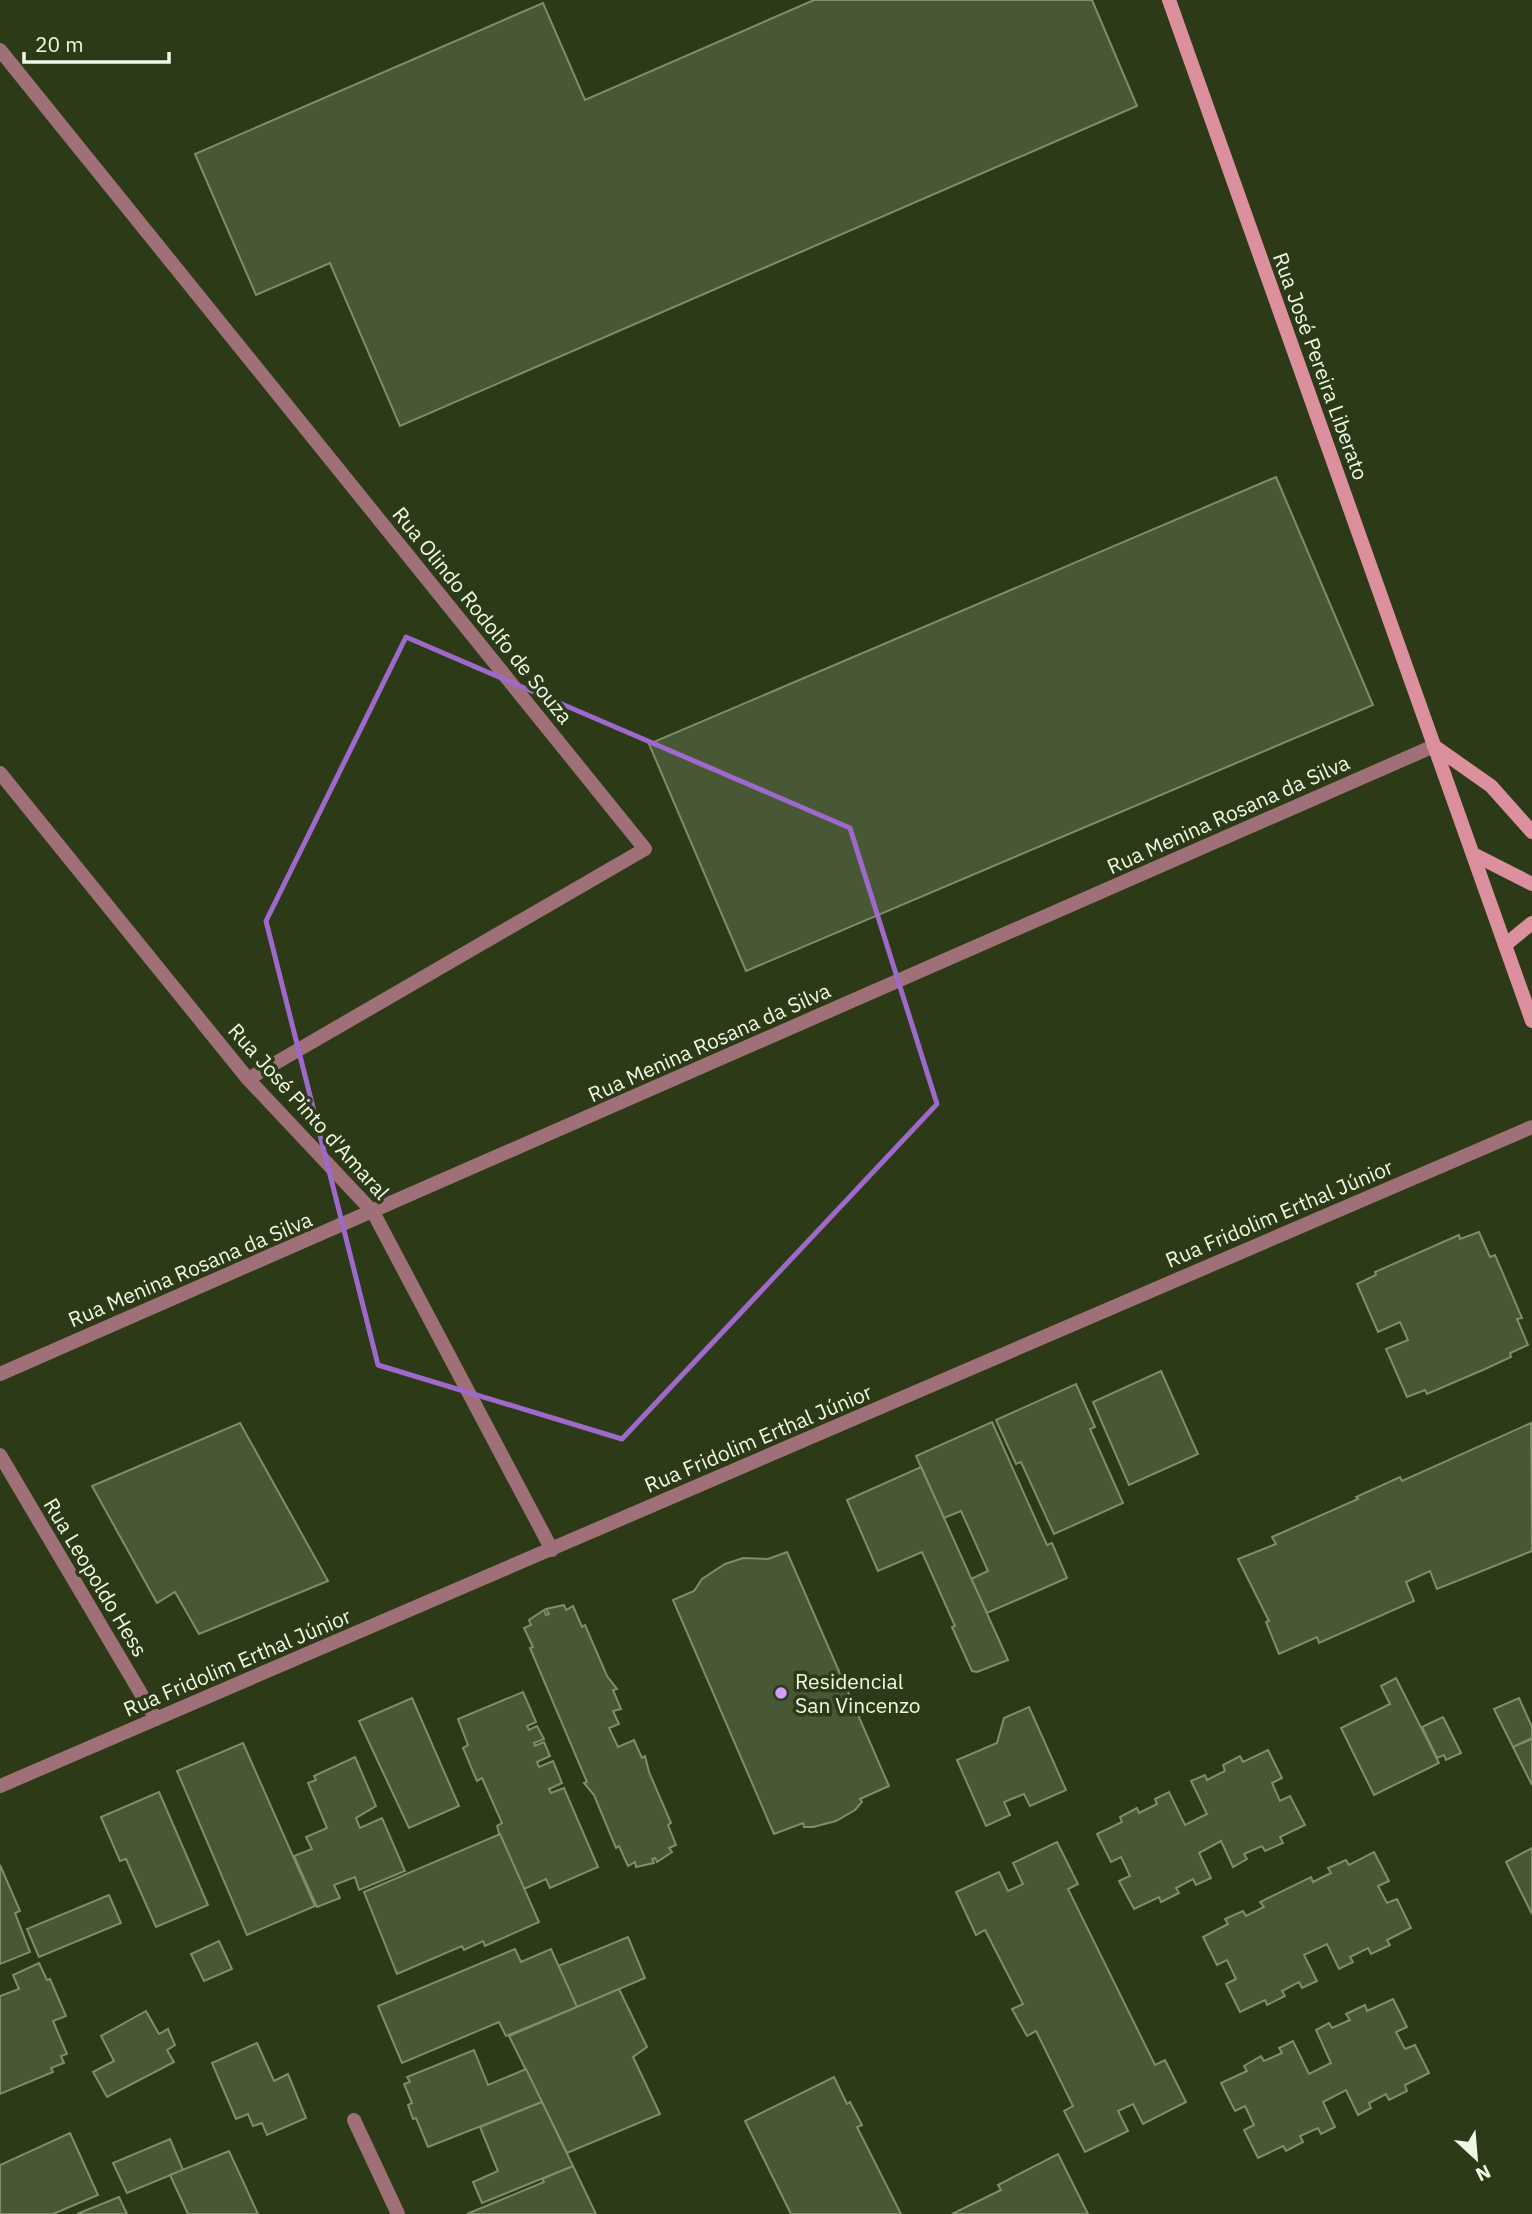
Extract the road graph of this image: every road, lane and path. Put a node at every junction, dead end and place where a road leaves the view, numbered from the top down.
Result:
1 (1169, 0) edge
2 (0, 50) edge
3 (1434, 746) junction
4 (0, 773) edge
5 (1532, 832) edge
6 (1473, 854) junction
7 (1532, 884) edge
8 (1532, 923) edge
9 (1505, 945) junction
10 (1532, 1021) edge
11 (248, 1079) junction
12 (1532, 1126) edge
13 (373, 1212) junction
14 (0, 1374) edge
15 (0, 1455) edge
16 (552, 1550) junction
17 (156, 1719) junction
18 (0, 1786) edge
19 (354, 2120) dead end
20 (398, 2214) edge

1 - 3 main road, Rua José Pereira Liberato
2 - 11 street, Rua Olindo Rodolfo de Souza
3 - 5 main road
3 - 6 main road, Rua José Pereira Liberato
3 - 13 street, Rua Menina Rosana da Silva
4 - 11 street, Rua José Pinto d'Amaral
6 - 7 main road
6 - 9 main road, Rua José Pereira Liberato
8 - 9 main road
9 - 10 main road, Rua José Pereira Liberato
11 - 13 street, Rua José Pinto d'Amaral
12 - 16 street, Rua Fridolim Erthal Júnior
13 - 14 street, Rua Menina Rosana da Silva
13 - 16 street, Rua José Pinto d'Amaral
15 - 17 street, Rua Leopoldo Hess
16 - 17 street, Rua Fridolim Erthal Júnior
17 - 18 street, Rua Fridolim Erthal Júnior
19 - 20 street

